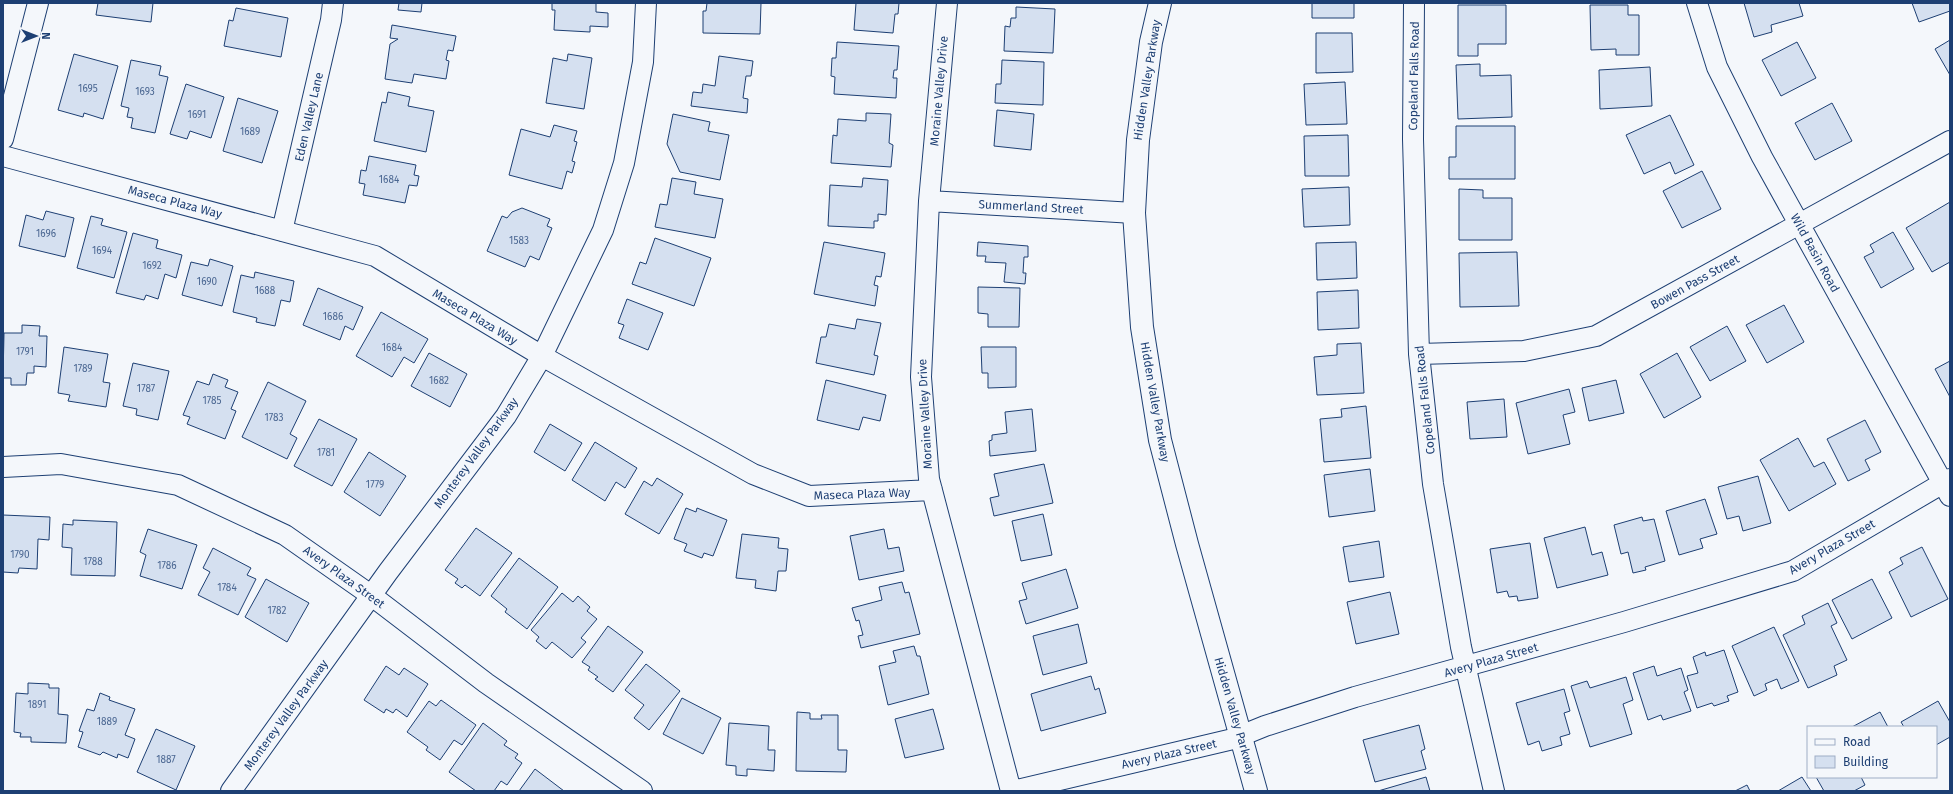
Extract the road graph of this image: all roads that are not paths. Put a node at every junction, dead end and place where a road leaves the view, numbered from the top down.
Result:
1 (38, 3) edge
2 (333, 3) edge
3 (646, 3) edge
4 (947, 3) edge
5 (1160, 3) edge
6 (1414, 3) edge
7 (1697, 3) edge
8 (3, 139) edge
9 (1950, 141) edge
10 (3, 156) edge
11 (929, 201) junction
12 (1134, 213) junction
13 (1799, 226) junction
14 (282, 231) junction
15 (1419, 354) junction
16 (542, 356) junction
17 (3, 467) edge
18 (1948, 486) edge
19 (932, 490) junction
20 (372, 596) junction
21 (1465, 667) junction
22 (1240, 736) junction
23 (231, 791) edge
24 (642, 791) edge
25 (1012, 791) edge
26 (1256, 791) edge
27 (1494, 791) edge

1 - 8 street
2 - 14 street, Eden Valley Lane
3 - 16 street, Monterey Valley Parkway
4 - 11 street, Moraine Valley Drive
5 - 12 street, Hidden Valley Parkway
6 - 15 street, Copeland Falls Road
7 - 13 street, Wild Basin Road
9 - 13 street, Bowen Pass Street
10 - 14 street, Maseca Plaza Way
11 - 12 street, Summerland Street
11 - 19 street, Moraine Valley Drive
12 - 22 street, Hidden Valley Parkway
13 - 15 street, Bowen Pass Street
13 - 18 street, Wild Basin Road
14 - 16 street, Maseca Plaza Way
15 - 21 street, Copeland Falls Road
16 - 19 street, Maseca Plaza Way
16 - 20 street, Monterey Valley Parkway
17 - 20 street, Avery Plaza Street
18 - 21 street, Avery Plaza Street
19 - 25 street, Moraine Valley Drive
20 - 23 street, Monterey Valley Parkway
20 - 24 street, Avery Plaza Street
21 - 22 street, Avery Plaza Street
21 - 27 street, Copeland Falls Road
22 - 25 street, Avery Plaza Street
22 - 26 street, Hidden Valley Parkway

